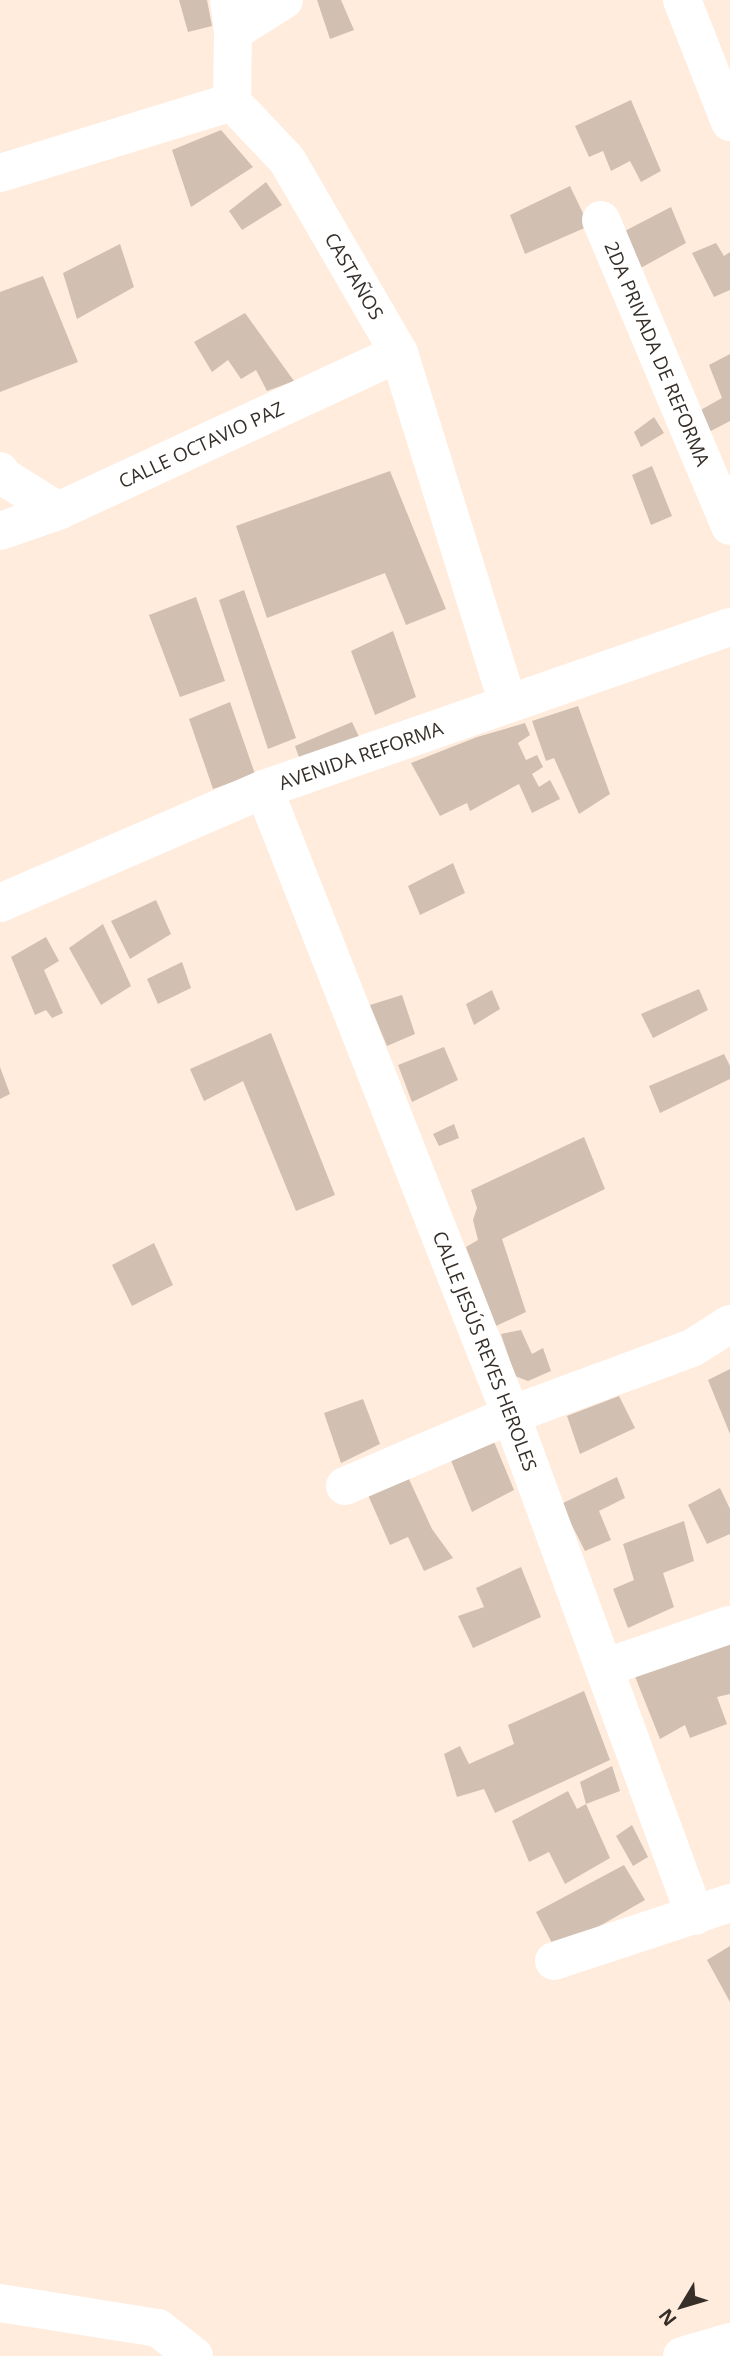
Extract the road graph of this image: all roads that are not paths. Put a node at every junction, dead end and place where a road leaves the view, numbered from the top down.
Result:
1 (284, 0) edge
2 (682, 0) edge
3 (231, 16) edge
4 (232, 102) junction
5 (730, 122) edge
6 (0, 173) edge
7 (601, 220) dead end
8 (399, 353) junction
9 (0, 471) edge
10 (58, 512) junction
11 (730, 526) edge
12 (0, 531) edge
13 (730, 627) edge
14 (508, 704) junction
15 (264, 789) junction
16 (0, 903) edge
17 (730, 1324) edge
18 (511, 1415) junction
19 (345, 1486) dead end
20 (729, 1625) edge
21 (604, 1668) junction
22 (713, 1909) edge
23 (554, 1961) dead end
24 (0, 2303) edge
25 (730, 2342) edge
26 (194, 2356) edge
27 (682, 2356) edge

1 - 3 street
2 - 5 street
3 - 4 street
4 - 6 street
4 - 8 street, CASTAÑOS
7 - 11 street, 2DA PRIVADA DE REFORMA
8 - 10 street, CALLE OCTAVIO PAZ
8 - 14 street, CASTAÑOS
9 - 10 street
10 - 12 street, CALLE OCTAVIO PAZ
13 - 14 street, AVENIDA REFORMA
14 - 15 street, AVENIDA REFORMA
15 - 16 street, AVENIDA REFORMA
15 - 18 street, CALLE JESÚS REYES HEROLES
17 - 18 street
18 - 19 street
18 - 21 street, CALLE JESÚS REYES HEROLES
20 - 21 street
21 - 22 street, CALLE JESÚS REYES HEROLES
22 - 23 street
24 - 26 street
25 - 27 street

